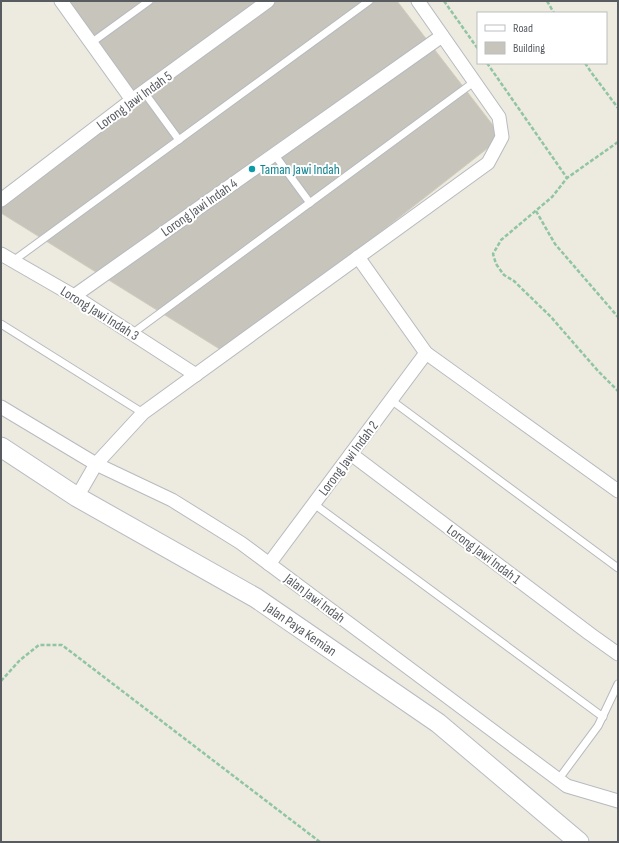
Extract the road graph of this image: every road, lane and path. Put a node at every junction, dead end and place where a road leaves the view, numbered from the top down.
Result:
1 (61, 1) edge
2 (149, 1) edge
3 (268, 1) edge
4 (369, 1) edge
5 (418, 1) edge
6 (444, 1) edge
7 (547, 1) edge
8 (553, 12) edge
9 (442, 36) junction
10 (91, 43) junction
11 (477, 48) edge
12 (489, 64) edge
13 (586, 64) edge
14 (474, 82) junction
15 (144, 92) junction
16 (132, 100) junction
17 (618, 108) edge
18 (179, 140) junction
19 (618, 142) edge
20 (274, 154) junction
21 (567, 178) junction
22 (1, 200) edge
23 (310, 203) junction
24 (536, 211) junction
25 (1, 254) edge
26 (358, 257) junction
27 (13, 261) junction
28 (74, 296) junction
29 (618, 317) edge
30 (1, 324) edge
31 (133, 333) junction
32 (426, 353) junction
33 (196, 375) junction
34 (618, 391) edge
35 (391, 400) junction
36 (1, 407) edge
37 (143, 413) junction
38 (1, 447) edge
39 (351, 454) junction
40 (96, 464) junction
41 (618, 491) edge
42 (77, 497) junction
43 (314, 504) junction
44 (269, 564) junction
45 (618, 568) edge
46 (618, 654) edge
47 (1, 681) edge
48 (618, 684) edge
49 (603, 717) junction
50 (558, 780) junction
51 (618, 801) edge
52 (320, 842) edge
53 (579, 842) edge

1 - 10 street
2 - 10 lane
3 - 15 street, Lorong Jawi Indah 5
4 - 18 lane
5 - 9 street
6 - 11 path
7 - 8 path
9 - 14 street
9 - 20 street, Lorong Jawi Indah 4
10 - 16 street
12 - 21 path
13 - 17 path
14 - 23 lane
14 - 26 street
15 - 16 street, Lorong Jawi Indah 5
15 - 18 lane
16 - 22 street, Lorong Jawi Indah 5
18 - 27 lane
19 - 21 path
20 - 23 lane
20 - 28 street, Lorong Jawi Indah 4
21 - 24 path
23 - 31 lane
24 - 29 path
24 - 34 path
25 - 27 street, Lorong Jawi Indah 3
26 - 32 street
26 - 33 street
27 - 28 street, Lorong Jawi Indah 3
28 - 31 street, Lorong Jawi Indah 3
30 - 37 lane
31 - 33 street, Lorong Jawi Indah 3
32 - 35 street, Lorong Jawi Indah 2
32 - 41 street
33 - 37 street
35 - 39 street, Lorong Jawi Indah 2
35 - 45 lane
36 - 40 street, Jalan Jawi Indah
37 - 40 street
38 - 42 main road, Jalan Paya Kemian
39 - 43 street, Lorong Jawi Indah 2
39 - 46 street, Lorong Jawi Indah 1
40 - 42 street
40 - 44 street, Jalan Jawi Indah
42 - 53 main road, Jalan Paya Kemian
43 - 44 street, Lorong Jawi Indah 2
43 - 49 lane
44 - 50 street, Jalan Jawi Indah
47 - 52 path
48 - 49 lane
49 - 50 lane
50 - 51 street, Jalan Jawi Indah

